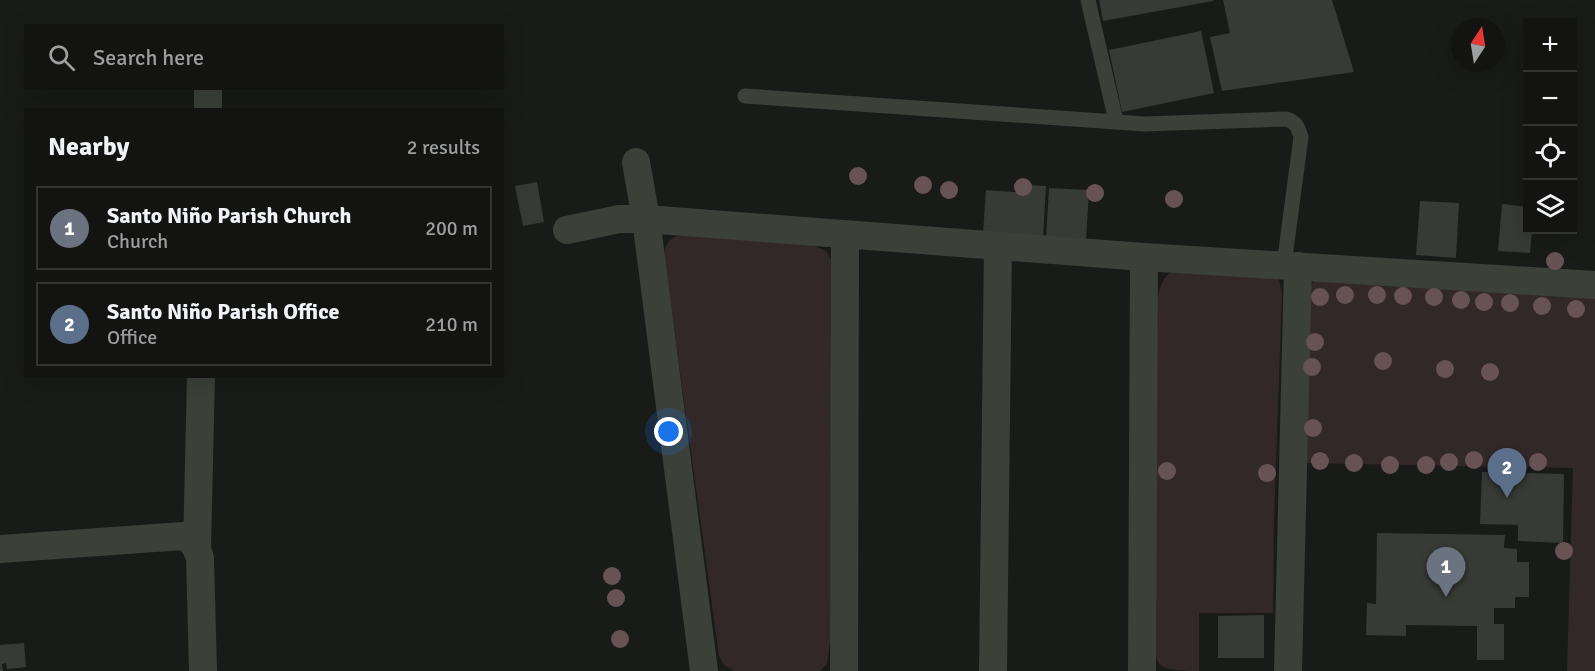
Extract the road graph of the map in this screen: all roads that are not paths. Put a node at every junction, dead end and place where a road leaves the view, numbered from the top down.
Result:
1 (1089, 0) edge
2 (208, 90) edge
3 (745, 96) dead end
4 (208, 108) edge
5 (1116, 121) junction
6 (636, 162) dead end
7 (646, 219) junction
8 (567, 230) dead end
9 (845, 235) junction
10 (998, 246) junction
11 (1144, 256) junction
12 (1291, 265) junction
13 (1595, 285) edge
14 (201, 378) edge
15 (197, 548) junction
16 (0, 549) edge
17 (203, 671) edge
18 (704, 671) edge
19 (844, 671) edge
20 (993, 671) edge
21 (1142, 671) edge
22 (1288, 671) edge

1 - 5 lane
2 - 4 street
3 - 5 lane
5 - 12 lane
6 - 7 street
7 - 8 street
7 - 9 street
7 - 18 street
9 - 10 street
9 - 19 street
10 - 11 street
10 - 20 street
11 - 12 street
11 - 21 street
12 - 13 street
12 - 22 street
14 - 15 street
15 - 16 street
15 - 17 street

